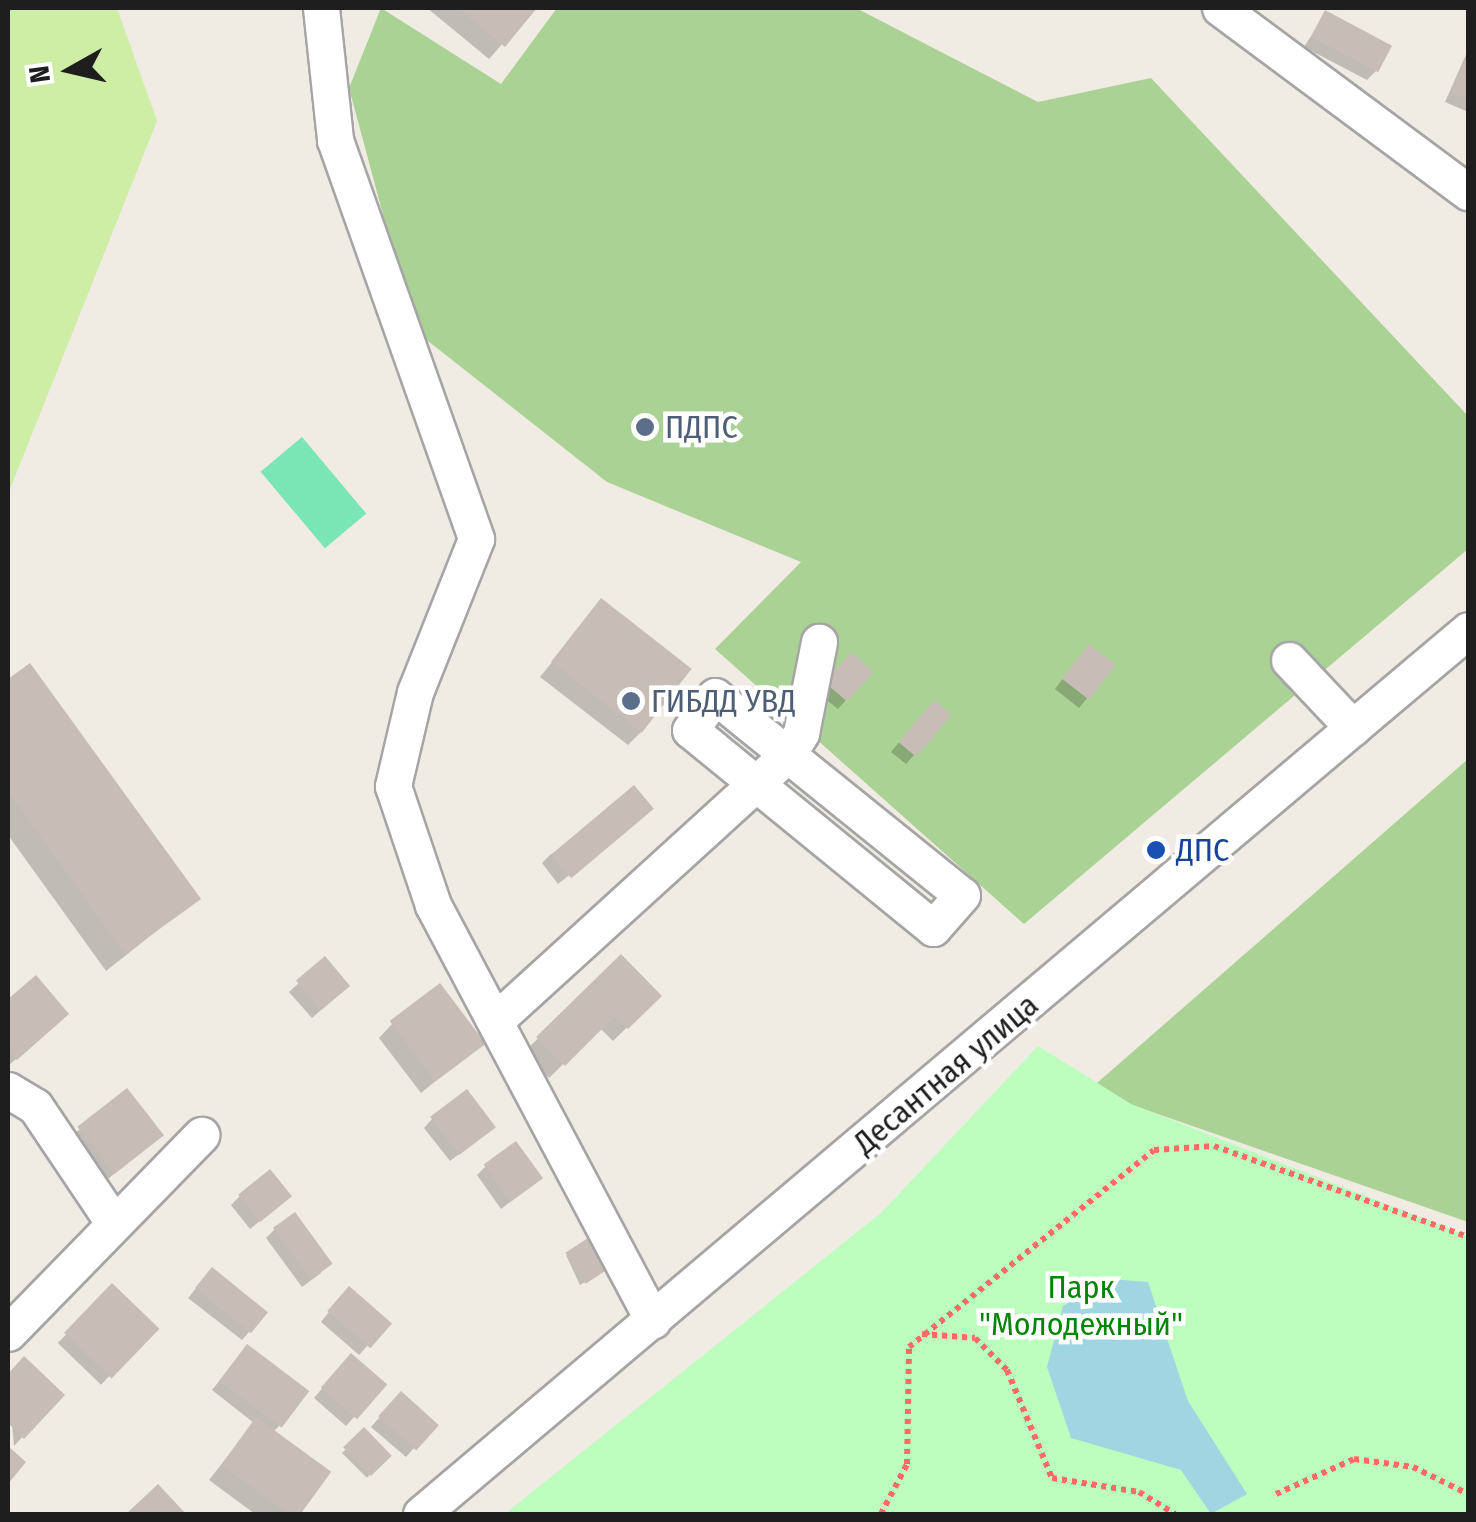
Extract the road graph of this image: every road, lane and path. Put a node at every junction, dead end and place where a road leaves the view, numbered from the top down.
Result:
1 (321, 8) edge
2 (1220, 8) edge
3 (1468, 192) edge
4 (1468, 630) edge
5 (819, 642) dead end
6 (1288, 660) dead end
7 (1352, 728) junction
8 (788, 754) junction
9 (759, 787) junction
10 (497, 1019) junction
11 (8, 1090) edge
12 (201, 1135) dead end
13 (111, 1219) junction
14 (1468, 1237) edge
15 (15, 1311) edge
16 (653, 1320) junction
17 (920, 1334) junction
18 (1276, 1494) dead end
19 (1468, 1494) edge
20 (421, 1514) edge
21 (880, 1514) edge
22 (1175, 1514) edge

1 - 10 street
2 - 3 street
4 - 7 street, Десантная улица
5 - 8 street
6 - 7 street
7 - 16 street, Десантная улица
8 - 9 street
8 - 9 street
8 - 9 street
9 - 10 street
10 - 16 street
11 - 13 street
12 - 13 street
13 - 15 street
14 - 17 path
16 - 20 street, Десантная улица
17 - 21 path
17 - 22 path
18 - 19 path

